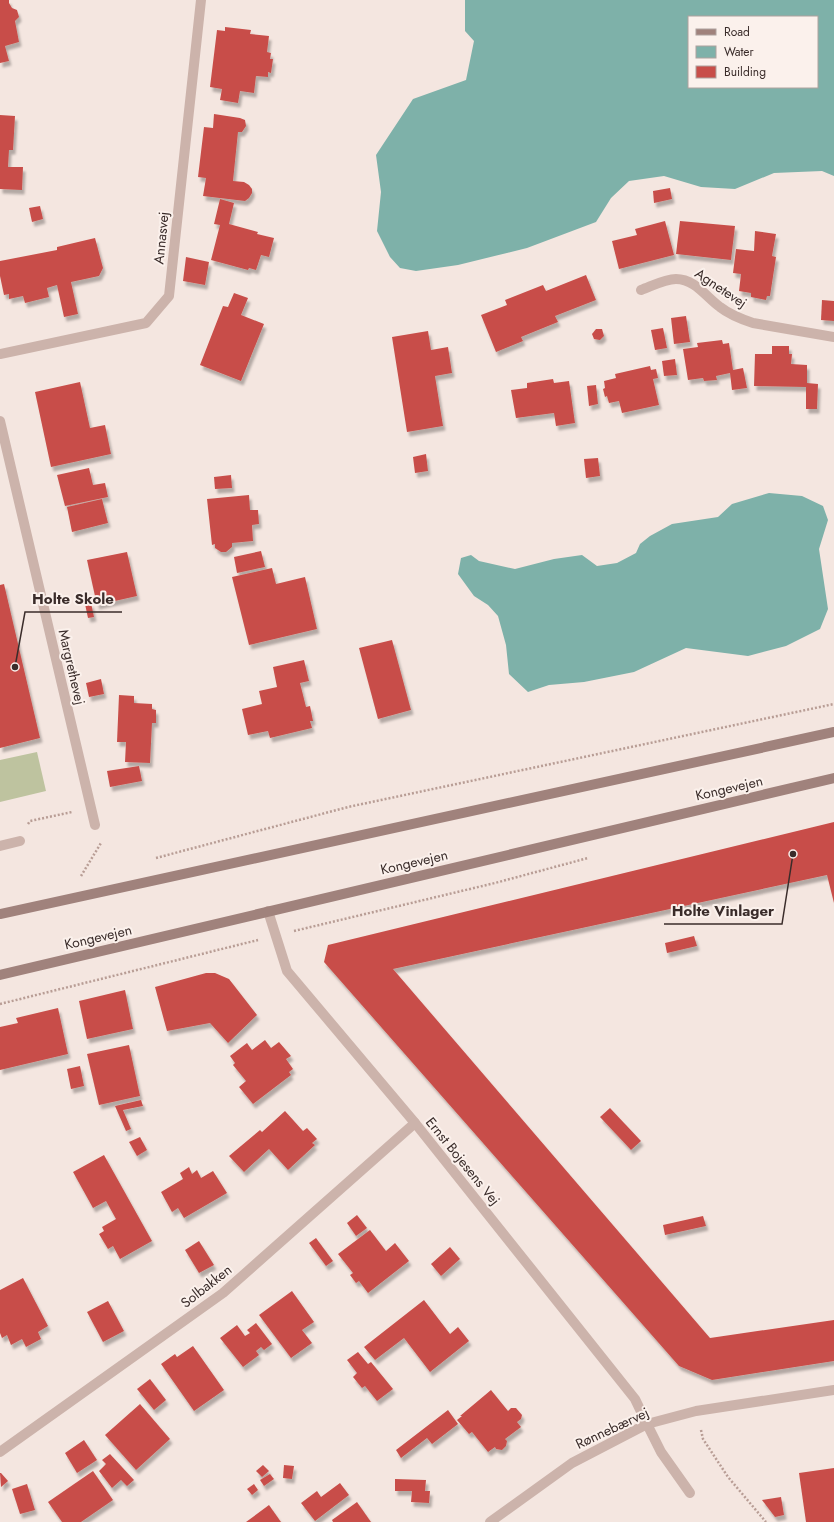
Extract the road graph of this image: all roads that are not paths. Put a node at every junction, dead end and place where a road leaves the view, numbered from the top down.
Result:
1 (201, 0) edge
2 (641, 290) dead end
3 (834, 337) edge
4 (0, 354) edge
5 (0, 421) edge
6 (834, 732) edge
7 (834, 778) edge
8 (95, 825) dead end
9 (20, 841) dead end
10 (0, 846) edge
11 (268, 911) junction
12 (0, 914) edge
13 (0, 975) edge
14 (415, 1123) junction
15 (834, 1390) edge
16 (647, 1424) junction
17 (0, 1452) edge
18 (690, 1493) dead end
19 (490, 1522) edge

1 - 4 street, Annasvej
2 - 3 street, Agnetevej
5 - 8 street, Margrethevej
6 - 12 main road
7 - 11 main road, Kongevejen
9 - 10 street
11 - 13 main road, Kongevejen
11 - 14 street, Ernst Bojesens Vej
14 - 16 street, Ernst Bojesens Vej
14 - 17 street, Solbakken
15 - 16 street, Rønnebærvej
16 - 18 street, Ernst Bojesens Vej
16 - 19 street, Rønnebærvej

